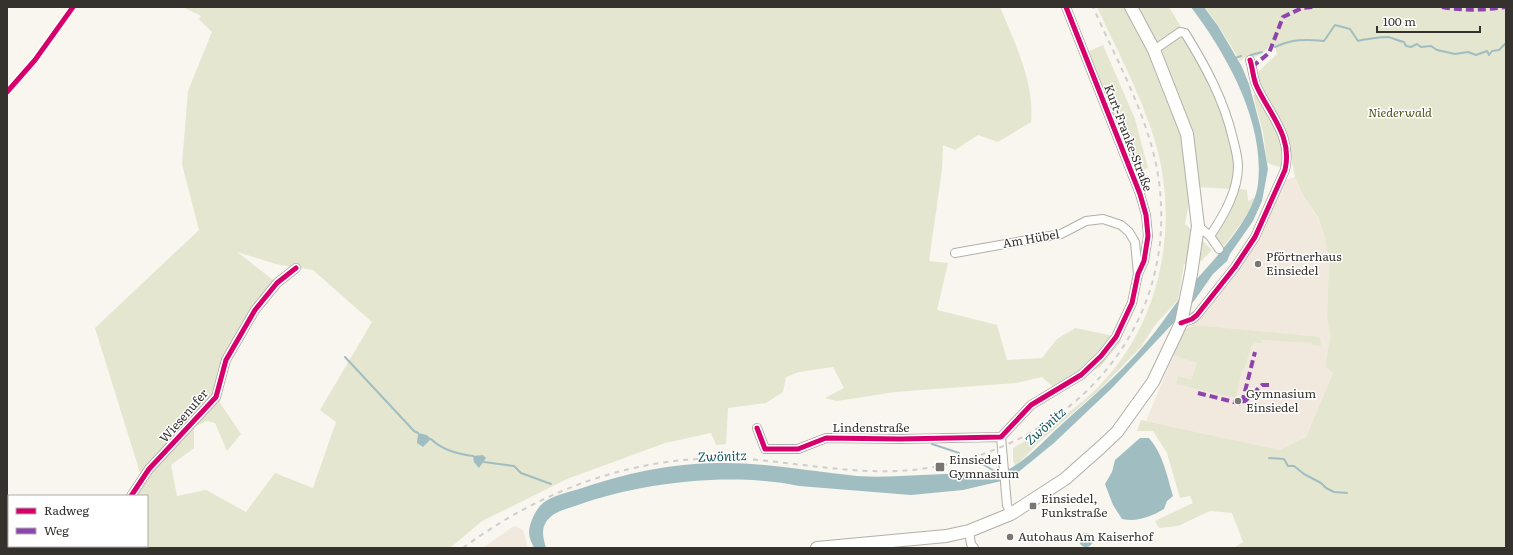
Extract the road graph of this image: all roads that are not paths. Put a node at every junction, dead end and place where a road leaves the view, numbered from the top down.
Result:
1 (1066, 7) edge
2 (1131, 7) edge
3 (1154, 50) junction
4 (1250, 60) dead end
5 (1198, 226) junction
6 (1210, 236) junction
7 (1219, 249) dead end
8 (955, 253) dead end
9 (296, 268) dead end
10 (1138, 274) junction
11 (1181, 323) junction
12 (757, 428) dead end
13 (1001, 437) junction
14 (132, 495) edge
15 (1011, 514) junction
16 (969, 531) junction
17 (817, 548) edge
18 (974, 548) edge

1 - 10 street, Kurt-Franke-Straße
2 - 3 main road
3 - 5 main road
3 - 6 street
4 - 11 street
5 - 6 street
5 - 11 main road
6 - 7 street
8 - 10 street, Am Hübel
9 - 14 street, Wiesenufer
10 - 13 street, Kurt-Franke-Straße
11 - 15 main road
12 - 13 street, Lindenstraße
13 - 15 street
15 - 16 main road
16 - 17 main road
16 - 18 street

